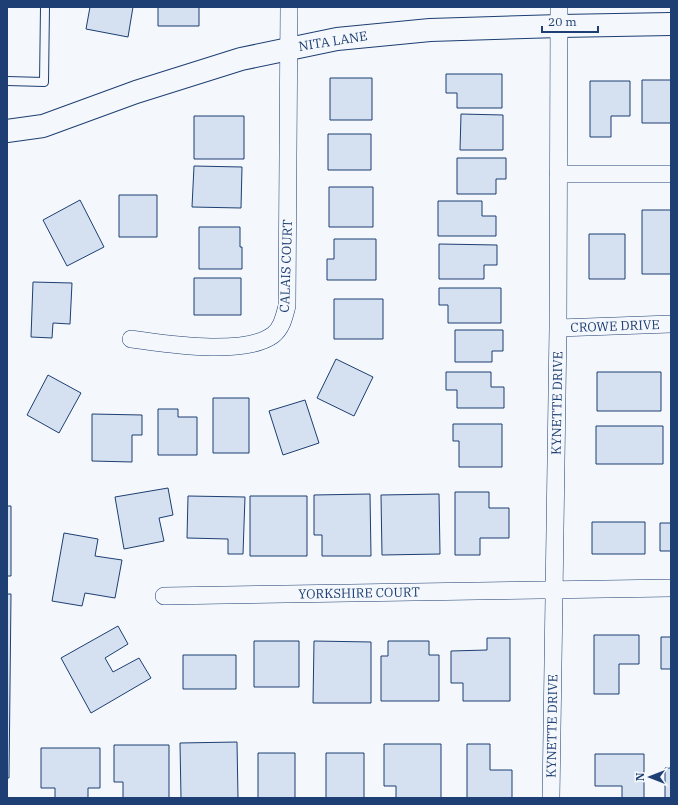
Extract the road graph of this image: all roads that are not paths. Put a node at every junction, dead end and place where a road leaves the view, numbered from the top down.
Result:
1 (45, 7) edge
2 (289, 7) edge
3 (559, 16) edge
4 (671, 24) edge
5 (289, 48) junction
6 (7, 81) edge
7 (7, 131) edge
8 (558, 174) junction
9 (671, 174) edge
10 (671, 324) edge
11 (558, 328) junction
12 (131, 339) dead end
13 (671, 588) edge
14 (554, 590) junction
15 (164, 596) dead end
16 (551, 798) edge

1 - 6 lane
2 - 5 street, CALAIS COURT
3 - 4 street, NITA LANE
3 - 5 street, NITA LANE
3 - 8 street, KYNETTE DRIVE
5 - 7 street, NITA LANE
5 - 12 street, CALAIS COURT
8 - 9 street
8 - 11 street, KYNETTE DRIVE
10 - 11 street, CROWE DRIVE
11 - 14 street, KYNETTE DRIVE
13 - 14 street, YORKSHIRE COURT
14 - 15 street, YORKSHIRE COURT
14 - 16 street, KYNETTE DRIVE

